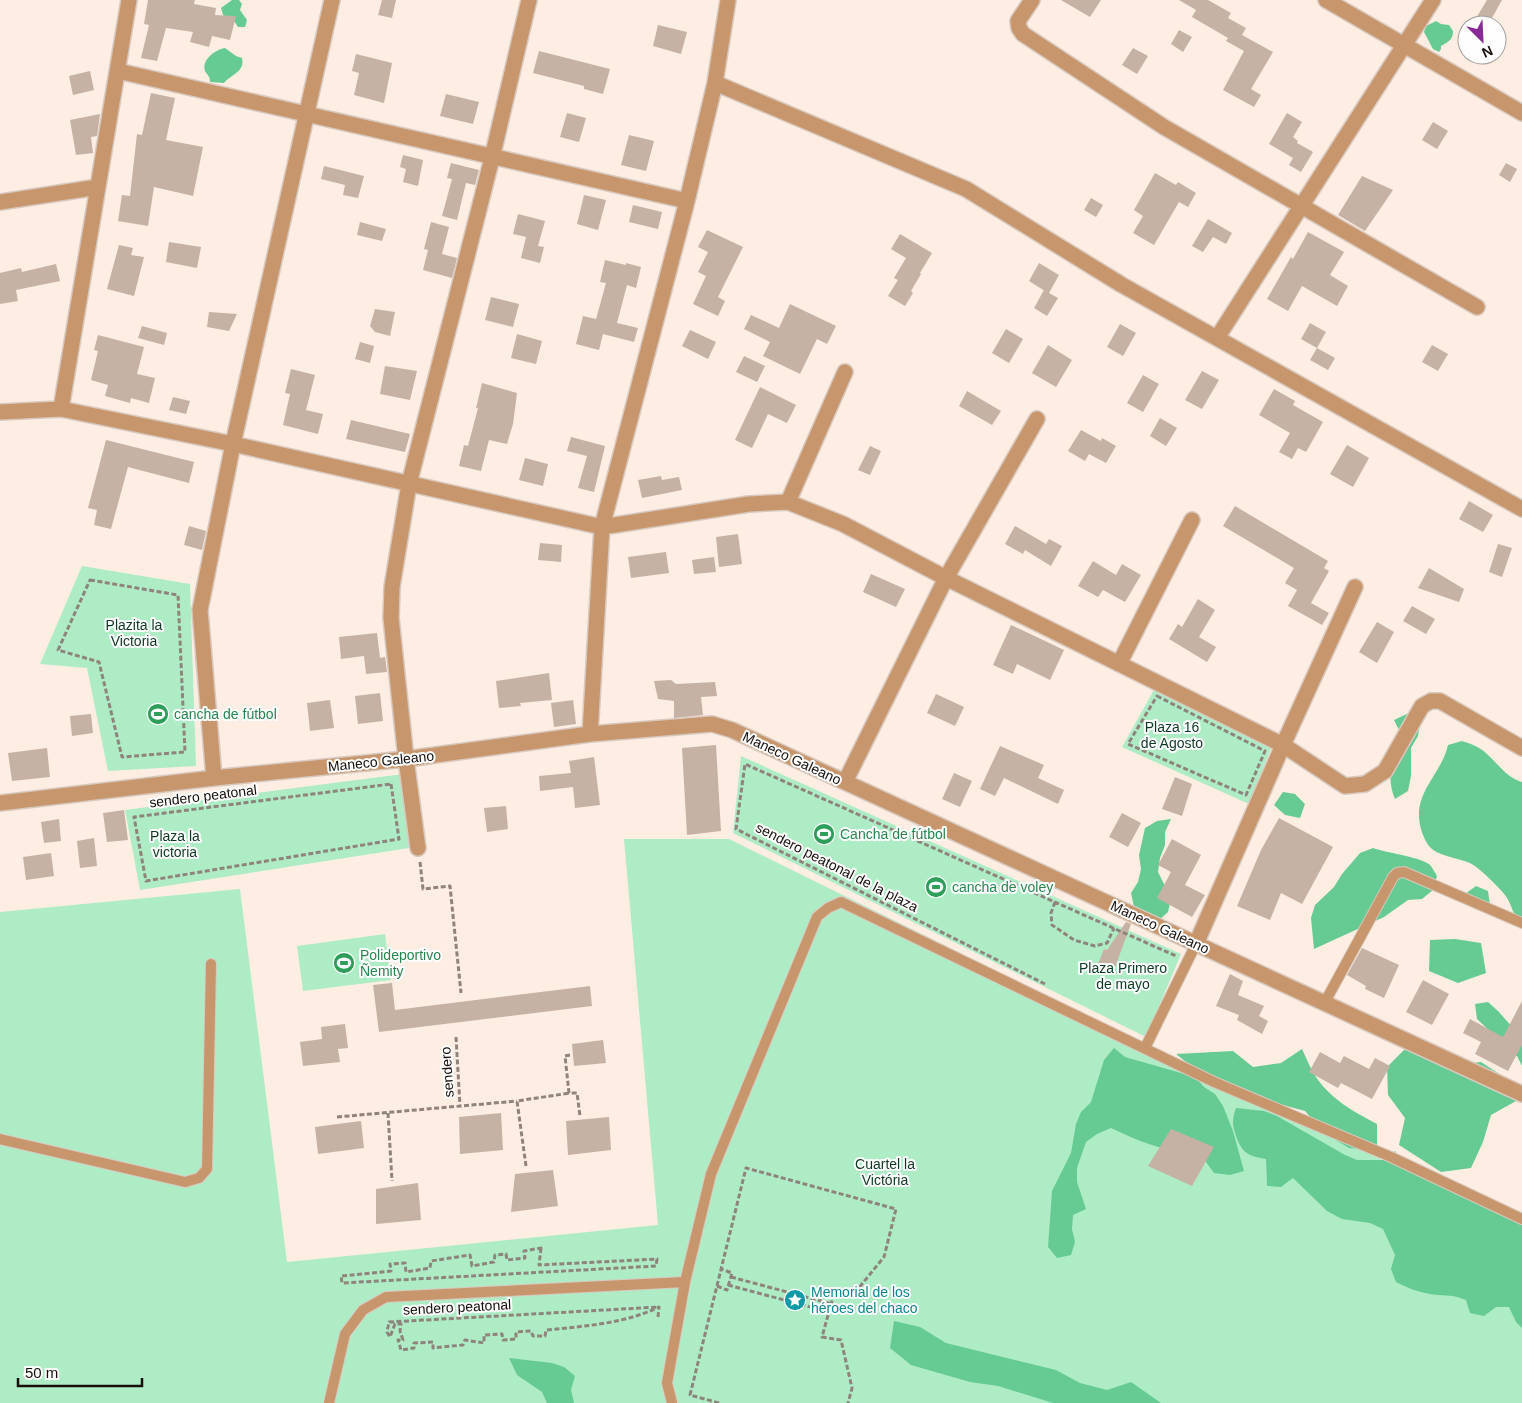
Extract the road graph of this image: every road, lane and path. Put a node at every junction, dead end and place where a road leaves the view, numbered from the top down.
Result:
1 (129, 0) edge
2 (332, 0) edge
3 (529, 0) edge
4 (728, 0) edge
5 (1032, 0) edge
6 (1326, 0) edge
7 (1433, 0) edge
8 (1405, 45) junction
9 (118, 71) junction
10 (715, 83) junction
11 (1522, 113) edge
12 (306, 115) junction
13 (492, 158) junction
14 (98, 187) junction
15 (687, 201) junction
16 (0, 202) edge
17 (1301, 207) junction
18 (1477, 307) dead end
19 (1217, 338) junction
20 (845, 372) dead end
21 (61, 409) junction
22 (0, 412) edge
23 (1037, 420) dead end
24 (233, 444) junction
25 (410, 484) junction
26 (788, 502) junction
27 (1522, 509) edge
28 (1192, 520) dead end
29 (602, 527) junction
30 (946, 578) junction
31 (1355, 587) dead end
32 (178, 595) joint
33 (1119, 664) junction
34 (590, 734) junction
35 (1283, 745) junction
36 (1522, 748) edge
37 (1265, 751) joint
38 (406, 759) junction
39 (214, 778) junction
40 (845, 782) junction
41 (0, 803) edge
42 (399, 839) joint
43 (418, 848) joint
44 (1055, 902) junction
45 (1522, 923) edge
46 (1114, 928) junction
47 (1176, 934) junction
48 (1196, 944) junction
49 (1177, 956) junction
50 (1189, 958) junction
51 (211, 964) dead end
52 (1173, 964) dead end
53 (1047, 985) dead end
54 (461, 993) dead end
55 (1325, 1002) junction
56 (456, 1037) dead end
57 (1144, 1048) junction
58 (570, 1055) dead end
59 (570, 1093) junction
60 (1522, 1094) edge
61 (517, 1100) junction
62 (460, 1106) junction
63 (388, 1113) junction
64 (580, 1116) dead end
65 (337, 1118) dead end
66 (0, 1139) edge
67 (526, 1166) dead end
68 (392, 1181) dead end
69 (1522, 1219) edge
70 (656, 1266) joint
71 (720, 1270) junction
72 (731, 1277) junction
73 (684, 1282) junction
74 (716, 1286) junction
75 (728, 1286) junction
76 (832, 1304) junction
77 (660, 1307) junction
78 (829, 1312) junction
79 (658, 1317) dead end
80 (329, 1403) edge
81 (672, 1403) edge
82 (719, 1403) edge
83 (848, 1403) edge

1 - 9 street
2 - 12 street
3 - 13 street
4 - 10 street
5 - 17 street
6 - 8 street
7 - 8 street
8 - 11 street
8 - 17 street
9 - 12 street
9 - 14 street
10 - 15 street
10 - 19 street
12 - 13 street
12 - 24 street
13 - 15 street
13 - 25 street
14 - 16 street
14 - 21 street
15 - 29 street
17 - 18 street
17 - 19 street
19 - 27 street
20 - 26 street
21 - 22 street
21 - 24 street
23 - 30 street
24 - 25 street
24 - 39 street
25 - 29 street
25 - 38 street
26 - 29 street
26 - 30 street
28 - 33 street
29 - 34 street
30 - 33 street
30 - 40 street
31 - 35 street
32 - 32 path
33 - 35 street
34 - 38 street, Maneco Galeano
34 - 40 street, Maneco Galeano
35 - 36 street
35 - 48 street
37 - 37 path
38 - 39 street, Maneco Galeano
38 - 43 street
39 - 41 street, Maneco Galeano
40 - 47 street, Maneco Galeano
42 - 42 path, sendero peatonal
43 - 54 path
44 - 46 path, sendero peatonal de la plaza
44 - 46 path
44 - 53 path, sendero peatonal de la plaza
45 - 55 lane
46 - 49 path, sendero peatonal de la plaza
47 - 48 street, Maneco Galeano
47 - 49 path
48 - 50 lane
48 - 55 street, Maneco Galeano
49 - 50 path, sendero peatonal de la plaza
49 - 52 path
50 - 57 lane
51 - 66 lane
55 - 60 street, Maneco Galeano
56 - 62 path, sendero
57 - 69 lane
57 - 73 lane
58 - 59 path
59 - 61 path
59 - 64 path
61 - 62 path
61 - 67 path
62 - 63 path
63 - 65 path
63 - 68 path
70 - 70 path
71 - 72 path
71 - 74 path
71 - 76 path
72 - 75 path
72 - 76 path
73 - 80 lane
73 - 81 lane
74 - 75 path
74 - 82 path
75 - 78 path
76 - 78 path
77 - 77 path, sendero peatonal
77 - 79 path
78 - 83 path

